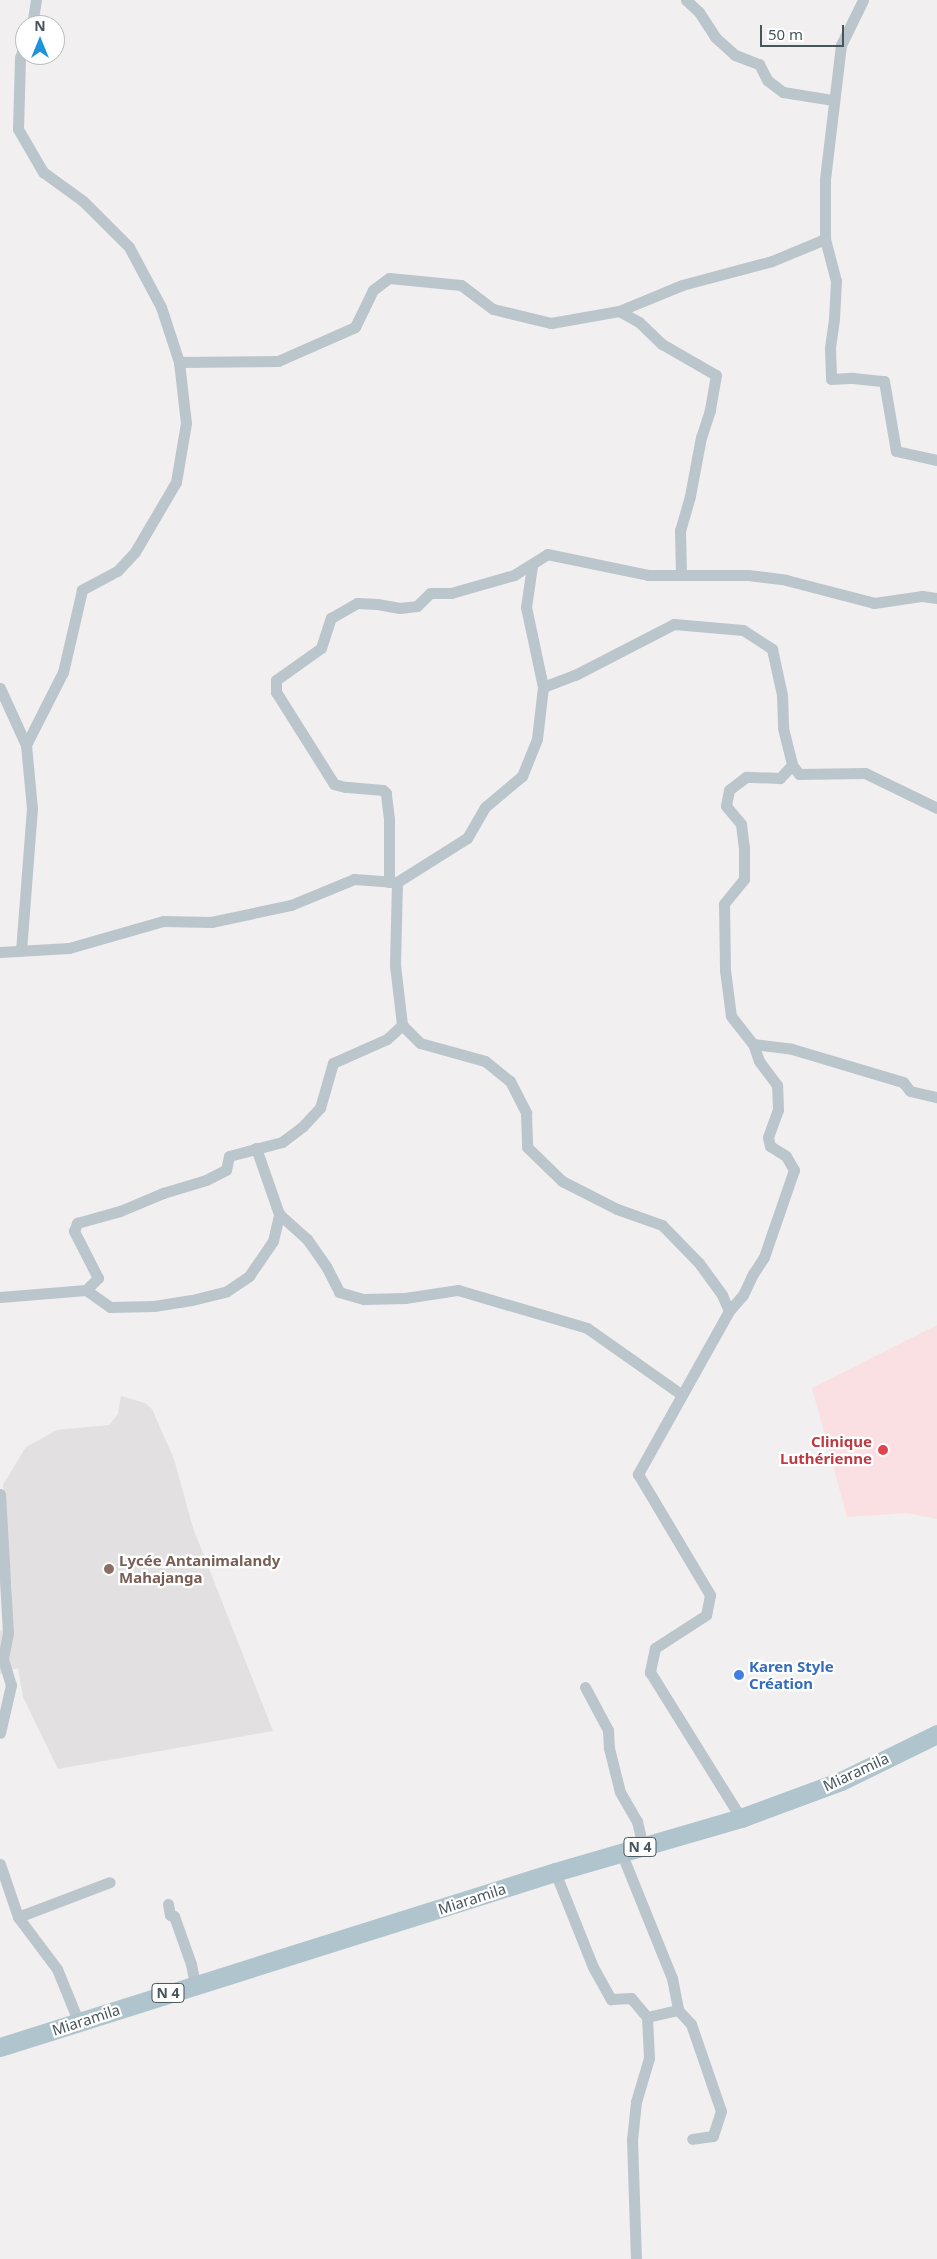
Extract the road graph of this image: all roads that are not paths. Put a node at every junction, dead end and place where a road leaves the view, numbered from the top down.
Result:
1 (36, 0) edge
2 (686, 0) edge
3 (863, 0) edge
4 (34, 15) edge
5 (20, 65) edge
6 (833, 100) junction
7 (825, 239) junction
8 (618, 311) junction
9 (179, 362) junction
10 (937, 460) edge
11 (532, 566) junction
12 (681, 574) junction
13 (937, 598) edge
14 (543, 687) junction
15 (0, 688) edge
16 (26, 745) junction
17 (792, 765) junction
18 (937, 808) edge
19 (393, 882) junction
20 (21, 951) junction
21 (0, 952) edge
22 (402, 1025) junction
23 (753, 1044) junction
24 (937, 1097) edge
25 (256, 1148) junction
26 (279, 1214) junction
27 (86, 1290) junction
28 (0, 1297) edge
29 (729, 1312) junction
30 (682, 1395) junction
31 (0, 1494) edge
32 (585, 1687) dead end
33 (0, 1734) edge
34 (937, 1734) edge
35 (741, 1818) junction
36 (643, 1846) junction
37 (621, 1852) junction
38 (0, 1864) edge
39 (555, 1872) junction
40 (110, 1882) dead end
41 (168, 1904) dead end
42 (18, 1917) junction
43 (194, 1984) junction
44 (678, 2010) junction
45 (647, 2017) junction
46 (79, 2023) junction
47 (0, 2047) edge
48 (692, 2139) dead end
49 (636, 2259) edge

1 - 4 street
2 - 6 street
3 - 6 street
5 - 9 street
6 - 7 street
7 - 8 street
7 - 10 street
8 - 9 street
8 - 12 street
9 - 16 street
11 - 12 street
11 - 14 street
11 - 19 street
12 - 13 street
14 - 17 street
14 - 19 street
15 - 16 street
16 - 20 street
17 - 18 street
17 - 23 street
19 - 20 street
19 - 22 street
20 - 21 street
22 - 25 street
22 - 29 street
23 - 24 street
23 - 29 street
25 - 26 street
25 - 27 street
26 - 27 street
26 - 30 street
27 - 28 street
29 - 30 street
30 - 35 street
31 - 33 street
32 - 36 street
34 - 35 main road, Miaramila / N 4
35 - 36 main road, Miaramila / N 4
36 - 37 main road, Miaramila / N 4
37 - 39 main road, Miaramila / N 4
37 - 44 street
38 - 42 street
39 - 43 main road, Miaramila / N 4
39 - 45 street
40 - 42 street
41 - 43 street
42 - 46 street
43 - 46 main road, Miaramila / N 4
44 - 45 street
44 - 48 street
45 - 49 street
46 - 47 main road, Miaramila / N 4

